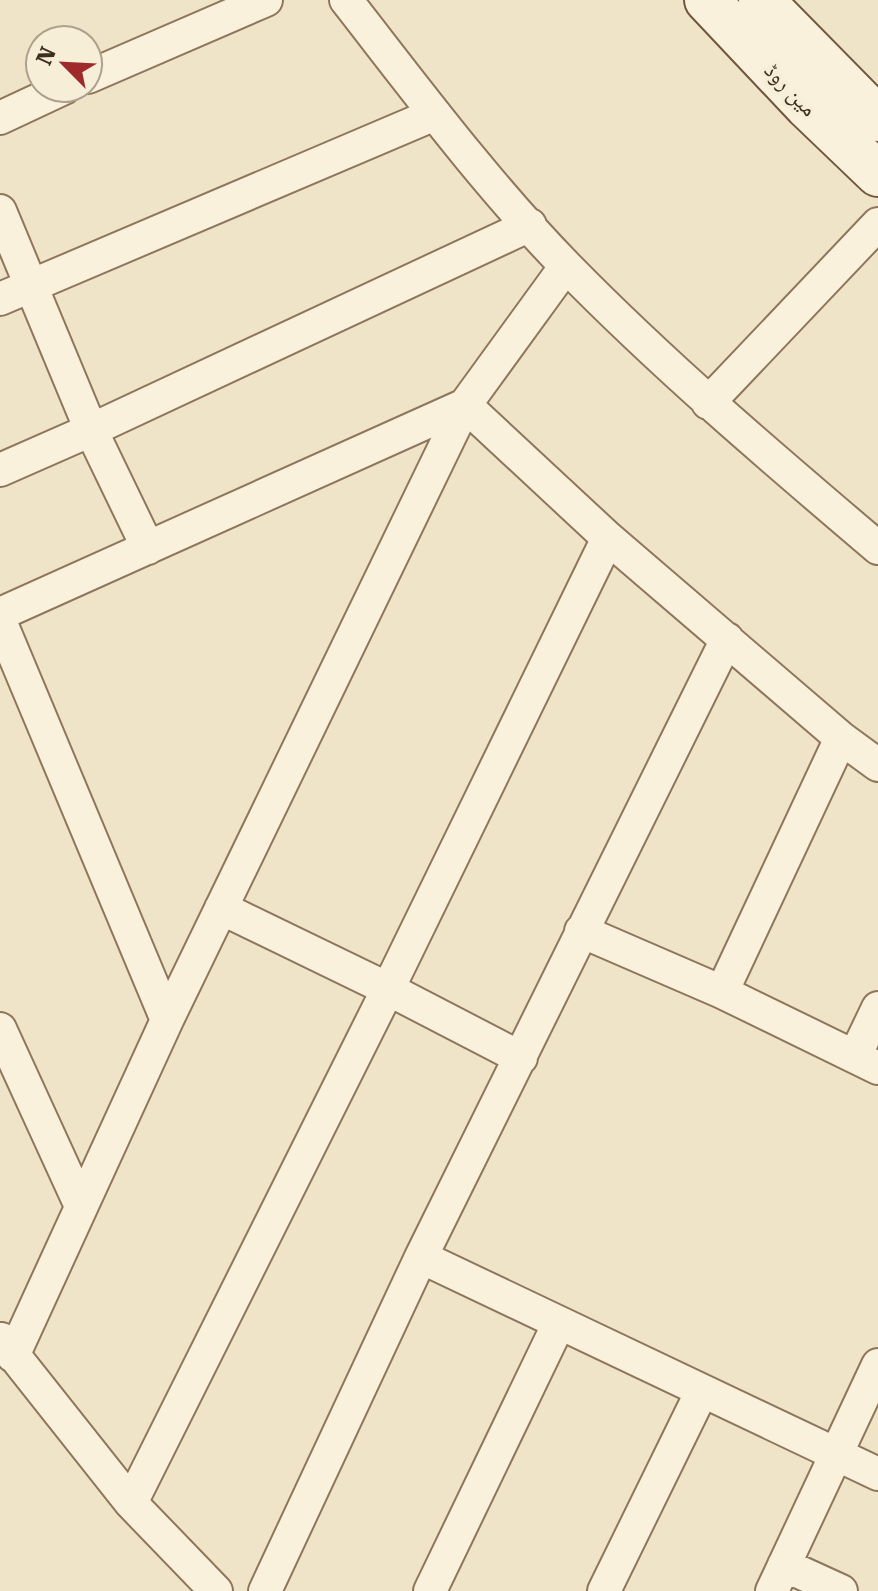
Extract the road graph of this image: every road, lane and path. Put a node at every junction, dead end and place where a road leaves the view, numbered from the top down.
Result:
1 (266, 0) edge
2 (346, 0) edge
3 (707, 0) edge
4 (761, 0) edge
5 (104, 70) edge
6 (30, 104) edge
7 (435, 114) junction
8 (0, 118) edge
9 (878, 119) edge
10 (878, 174) edge
11 (0, 211) edge
12 (878, 224) edge
13 (530, 225) junction
14 (566, 266) junction
15 (30, 286) junction
16 (0, 299) edge
17 (708, 403) junction
18 (465, 405) junction
19 (91, 430) junction
20 (0, 470) edge
21 (608, 538) junction
22 (148, 548) junction
23 (878, 548) edge
24 (0, 614) edge
25 (0, 621) edge
26 (727, 639) junction
27 (841, 738) junction
28 (878, 765) edge
29 (221, 908) junction
30 (581, 931) junction
31 (388, 989) junction
32 (722, 992) junction
33 (878, 1008) edge
34 (167, 1020) junction
35 (0, 1029) edge
36 (521, 1058) junction
37 (867, 1062) edge
38 (81, 1206) junction
39 (421, 1257) junction
40 (559, 1323) junction
41 (6, 1346) edge
42 (878, 1365) edge
43 (702, 1391) junction
44 (835, 1455) junction
45 (878, 1474) edge
46 (131, 1503) junction
47 (778, 1578) edge
48 (216, 1591) edge
49 (265, 1591) edge
50 (430, 1591) edge
51 (604, 1591) edge
52 (841, 1591) edge

1 - 5 street
2 - 7 street
3 - 10 main road, مین روڈ
4 - 9 main road, مین روڈ
6 - 8 street
7 - 13 street
7 - 15 street
11 - 15 street
12 - 17 street
13 - 14 street
13 - 19 street
14 - 17 street
14 - 18 street
15 - 16 street
15 - 19 street
17 - 23 street
18 - 21 street
18 - 22 street
18 - 29 street
19 - 20 street
19 - 22 street
21 - 26 street
21 - 31 street
22 - 24 street
25 - 34 street
26 - 27 street
26 - 30 street
27 - 28 street
27 - 32 street
29 - 31 street
29 - 34 street
30 - 32 street
30 - 36 street
31 - 36 street
31 - 46 street
32 - 37 street
33 - 37 street
34 - 38 street
35 - 38 street
36 - 39 street
38 - 41 street
39 - 40 street
39 - 49 street
40 - 43 street
40 - 50 street
41 - 46 street
42 - 44 street
43 - 44 street
43 - 51 street
44 - 45 street
44 - 47 street
46 - 48 street
47 - 52 street

